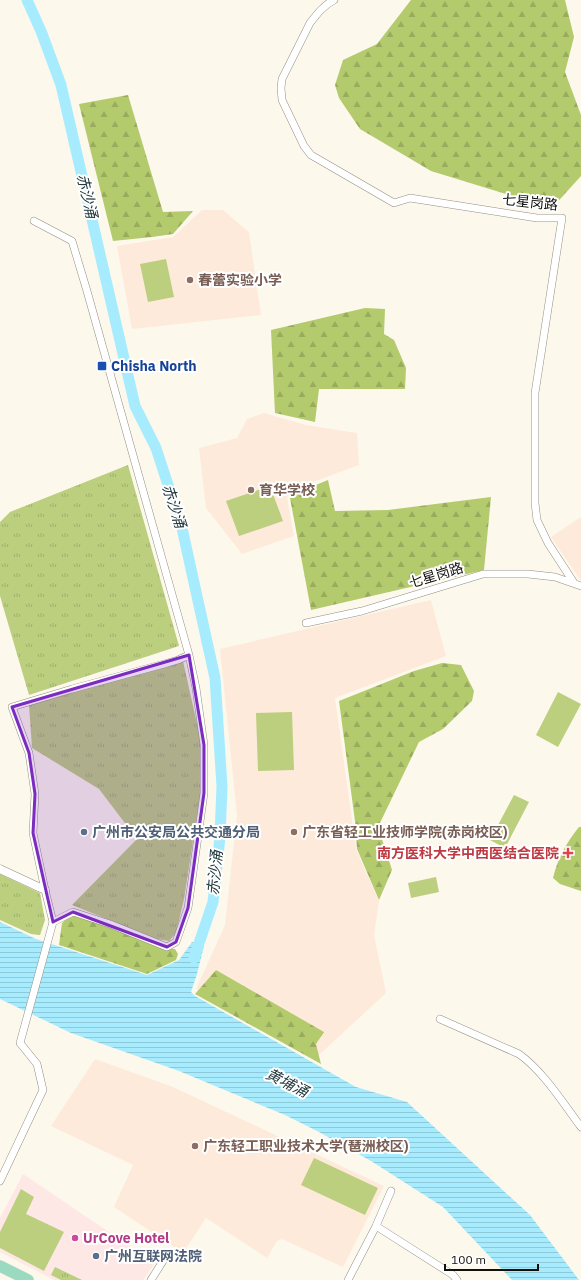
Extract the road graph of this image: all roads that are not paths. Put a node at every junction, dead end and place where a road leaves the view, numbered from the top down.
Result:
1 (334, 0) edge
2 (34, 221) dead end
3 (578, 585) edge
4 (306, 623) dead end
5 (189, 655) junction
6 (0, 869) edge
7 (44, 890) junction
8 (53, 922) junction
9 (440, 1019) dead end
10 (581, 1127) edge
11 (0, 1181) edge
12 (391, 1191) dead end
13 (376, 1226) junction
14 (163, 1261) dead end
15 (0, 1266) edge
16 (28, 1280) edge
17 (151, 1280) edge
18 (348, 1280) edge
19 (457, 1280) edge

1 - 3 street, 七星岗路
2 - 5 street
3 - 4 street, 七星岗路
5 - 7 street
5 - 8 street
6 - 7 street
7 - 8 street
8 - 11 street
9 - 10 street
12 - 13 street
13 - 18 street
13 - 19 street
14 - 17 street
15 - 16 main road

